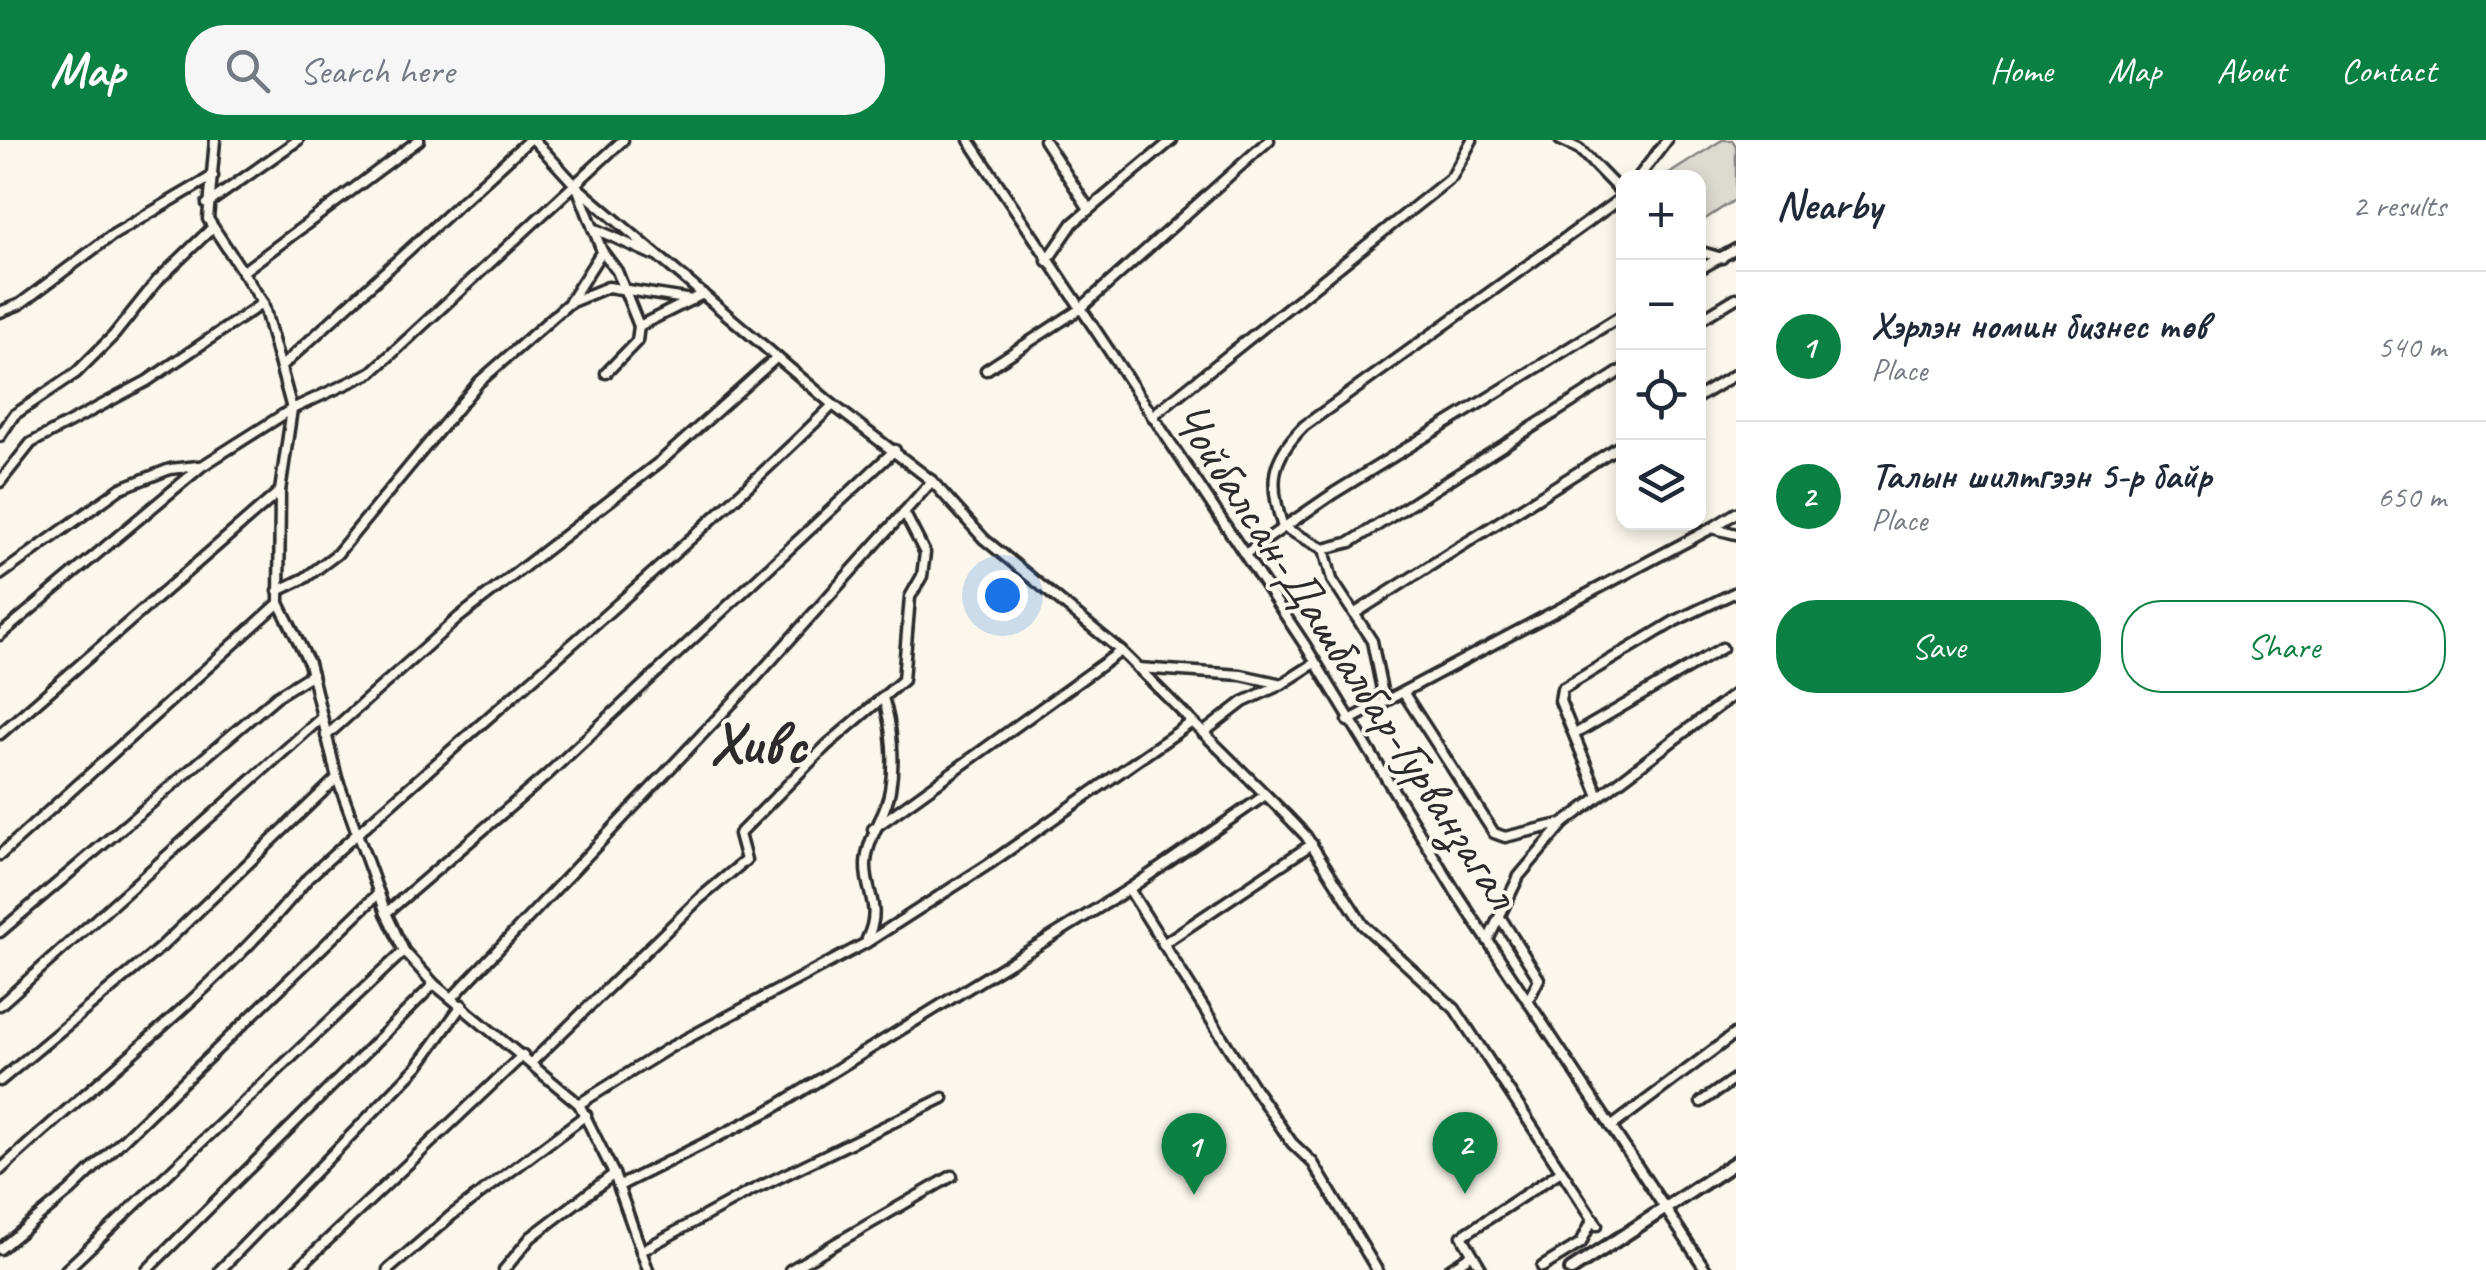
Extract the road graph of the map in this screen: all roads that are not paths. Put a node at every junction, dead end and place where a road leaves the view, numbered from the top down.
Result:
1 (214, 140) edge
2 (298, 140) edge
3 (419, 140) edge
4 (624, 140) edge
5 (968, 140) edge
6 (1044, 140) edge
7 (1172, 140) edge
8 (1269, 140) edge
9 (1472, 140) edge
10 (1560, 140) edge
11 (1587, 140) edge
12 (1667, 140) edge
13 (535, 141) edge
14 (1579, 149) junction
15 (1644, 170) edge
16 (213, 176) junction
17 (577, 187) junction
18 (1616, 188) edge
19 (1616, 202) edge
20 (207, 204) junction
21 (1090, 209) junction
22 (593, 228) junction
23 (211, 229) junction
24 (602, 252) junction
25 (1736, 252) edge
26 (1706, 254) edge
27 (660, 258) junction
28 (1718, 259) junction
29 (1047, 261) junction
30 (1706, 266) edge
31 (245, 270) junction
32 (625, 287) junction
33 (704, 294) junction
34 (1736, 298) edge
35 (692, 300) junction
36 (262, 302) junction
37 (569, 303) junction
38 (1080, 309) junction
39 (0, 312) edge
40 (1706, 317) edge
41 (1616, 319) edge
42 (640, 326) junction
43 (778, 357) junction
44 (283, 365) junction
45 (986, 370) dead end
46 (606, 373) dead end
47 (1616, 374) edge
48 (1736, 374) edge
49 (1706, 392) edge
50 (833, 405) junction
51 (292, 409) junction
52 (1152, 416) junction
53 (0, 436) edge
54 (1616, 447) edge
55 (895, 450) junction
56 (202, 466) junction
57 (932, 481) junction
58 (0, 482) edge
59 (280, 490) junction
60 (904, 512) junction
61 (1736, 513) edge
62 (1283, 526) junction
63 (1712, 528) junction
64 (1736, 534) edge
65 (1324, 549) junction
66 (1245, 554) junction
67 (1, 572) edge
68 (278, 591) junction
69 (1736, 592) edge
70 (278, 603) junction
71 (1357, 612) junction
72 (0, 635) edge
73 (1722, 648) dead end
74 (1121, 651) junction
75 (1315, 662) junction
76 (1138, 668) junction
77 (312, 674) junction
78 (1282, 684) junction
79 (1403, 692) junction
80 (1736, 693) edge
81 (883, 698) junction
82 (1384, 700) junction
83 (321, 718) junction
84 (1192, 722) junction
85 (1348, 722) junction
86 (1203, 733) junction
87 (0, 734) edge
88 (1575, 734) junction
89 (326, 736) junction
90 (337, 778) junction
91 (1264, 796) junction
92 (1599, 796) junction
93 (1564, 824) junction
94 (874, 829) junction
95 (356, 834) junction
96 (1312, 844) junction
97 (0, 855) edge
98 (1129, 889) junction
99 (379, 893) junction
100 (386, 913) junction
101 (1502, 920) junction
102 (0, 932) edge
103 (1489, 938) junction
104 (866, 943) junction
105 (1163, 944) junction
106 (404, 951) junction
107 (434, 984) junction
108 (452, 998) junction
109 (1528, 1000) junction
110 (0, 1005) edge
111 (462, 1006) junction
112 (1736, 1033) edge
113 (523, 1055) junction
114 (532, 1062) junction
115 (1736, 1078) edge
116 (0, 1081) edge
117 (943, 1098) dead end
118 (1701, 1102) dead end
119 (578, 1104) junction
120 (586, 1115) junction
121 (1611, 1127) junction
122 (1736, 1162) edge
123 (0, 1170) edge
124 (1561, 1170) junction
125 (614, 1174) junction
126 (952, 1176) dead end
127 (618, 1186) junction
128 (1663, 1208) junction
129 (0, 1249) edge
130 (641, 1251) junction
131 (1471, 1255) junction
132 (1542, 1266) dead end
133 (66, 1270) edge
134 (147, 1270) edge
135 (220, 1270) edge
136 (296, 1270) edge
137 (388, 1270) edge
138 (504, 1270) edge
139 (648, 1270) edge
140 (790, 1270) edge
141 (1378, 1270) edge
142 (1448, 1270) edge
143 (1482, 1270) edge
144 (1571, 1270) edge
145 (1706, 1270) edge

1 - 16 street
2 - 20 street
3 - 31 street
4 - 17 street
5 - 29 street, Чойбалсан-Дашбалбар-Гурванзагал
6 - 21 street
7 - 21 street
8 - 38 street
9 - 52 street
10 - 14 street
11 - 14 street
12 - 15 street
13 - 17 street
13 - 44 street
14 - 18 street
16 - 20 street
16 - 39 street
17 - 22 street
17 - 27 street
17 - 51 street
19 - 62 street
20 - 23 street
21 - 29 street
22 - 24 street
22 - 27 street
23 - 31 street
23 - 53 street
24 - 32 street
24 - 37 street
25 - 28 street
26 - 28 street
27 - 33 street
28 - 30 street
29 - 38 street, Чойбалсан-Дашбалбар-Гурванзагал
31 - 36 street
32 - 35 street
32 - 37 street
32 - 42 street
33 - 35 street
33 - 43 street
34 - 40 street
35 - 42 street
36 - 44 street
36 - 58 street
37 - 68 street
38 - 45 street
38 - 52 street, Чойбалсан-Дашбалбар-Гурванзагал
41 - 62 street
42 - 46 street
43 - 50 street
43 - 89 street
44 - 51 street
47 - 65 street
48 - 49 street
50 - 55 street
50 - 95 street
51 - 56 street
51 - 59 street
52 - 66 street, Чойбалсан-Дашбалбар-Гурванзагал
54 - 71 street
55 - 57 street
55 - 100 street
56 - 67 street
56 - 72 street
57 - 60 street
57 - 74 street
59 - 68 street
59 - 87 street
60 - 81 street
60 - 108 street
61 - 63 street
62 - 65 street
62 - 66 street
63 - 64 street
63 - 79 street
65 - 71 street
66 - 75 street, Чойбалсан-Дашбалбар-Гурванзагал
68 - 70 street
69 - 88 street
70 - 77 street
70 - 97 street
71 - 82 street
73 - 88 street
74 - 76 street
74 - 94 street
75 - 78 street
75 - 85 street, Чойбалсан-Дашбалбар-Гурванзагал
76 - 78 street
76 - 84 street
77 - 83 street
77 - 102 street
78 - 86 street
79 - 82 street
79 - 93 street
80 - 92 street
81 - 94 street
81 - 114 street
82 - 85 street
83 - 89 street
83 - 110 street
84 - 86 street
84 - 104 street
85 - 103 street, Чойбалсан-Дашбалбар-Гурванзагал
86 - 91 street
88 - 92 street
89 - 90 street
90 - 95 street
90 - 116 street
91 - 96 street
91 - 98 street
92 - 93 street
93 - 101 street
94 - 104 street
95 - 99 street
95 - 123 street
96 - 105 street
96 - 124 street
98 - 105 street
98 - 127 street
99 - 100 street
99 - 129 street
100 - 106 street
101 - 103 street
101 - 109 street
103 - 109 street, Чойбалсан-Дашбалбар-Гурванзагал
104 - 119 street
105 - 141 street
106 - 107 street
106 - 133 street
107 - 108 street
107 - 134 street
108 - 111 street
109 - 121 street, Чойбалсан-Дашбалбар-Гурванзагал
111 - 113 street
111 - 135 street
112 - 121 street
113 - 114 street
113 - 136 street
114 - 119 street
115 - 118 street
117 - 130 street
119 - 120 street
120 - 125 street
120 - 137 street
121 - 128 street, Чойбалсан-Дашбалбар-Гурванзагал
122 - 128 main road
124 - 131 street
124 - 132 street
125 - 127 street
125 - 138 street
126 - 140 street
127 - 130 street
128 - 144 main road
128 - 145 street, Чойбалсан-Дашбалбар-Гурванзагал
130 - 139 street
131 - 142 street
131 - 143 street

